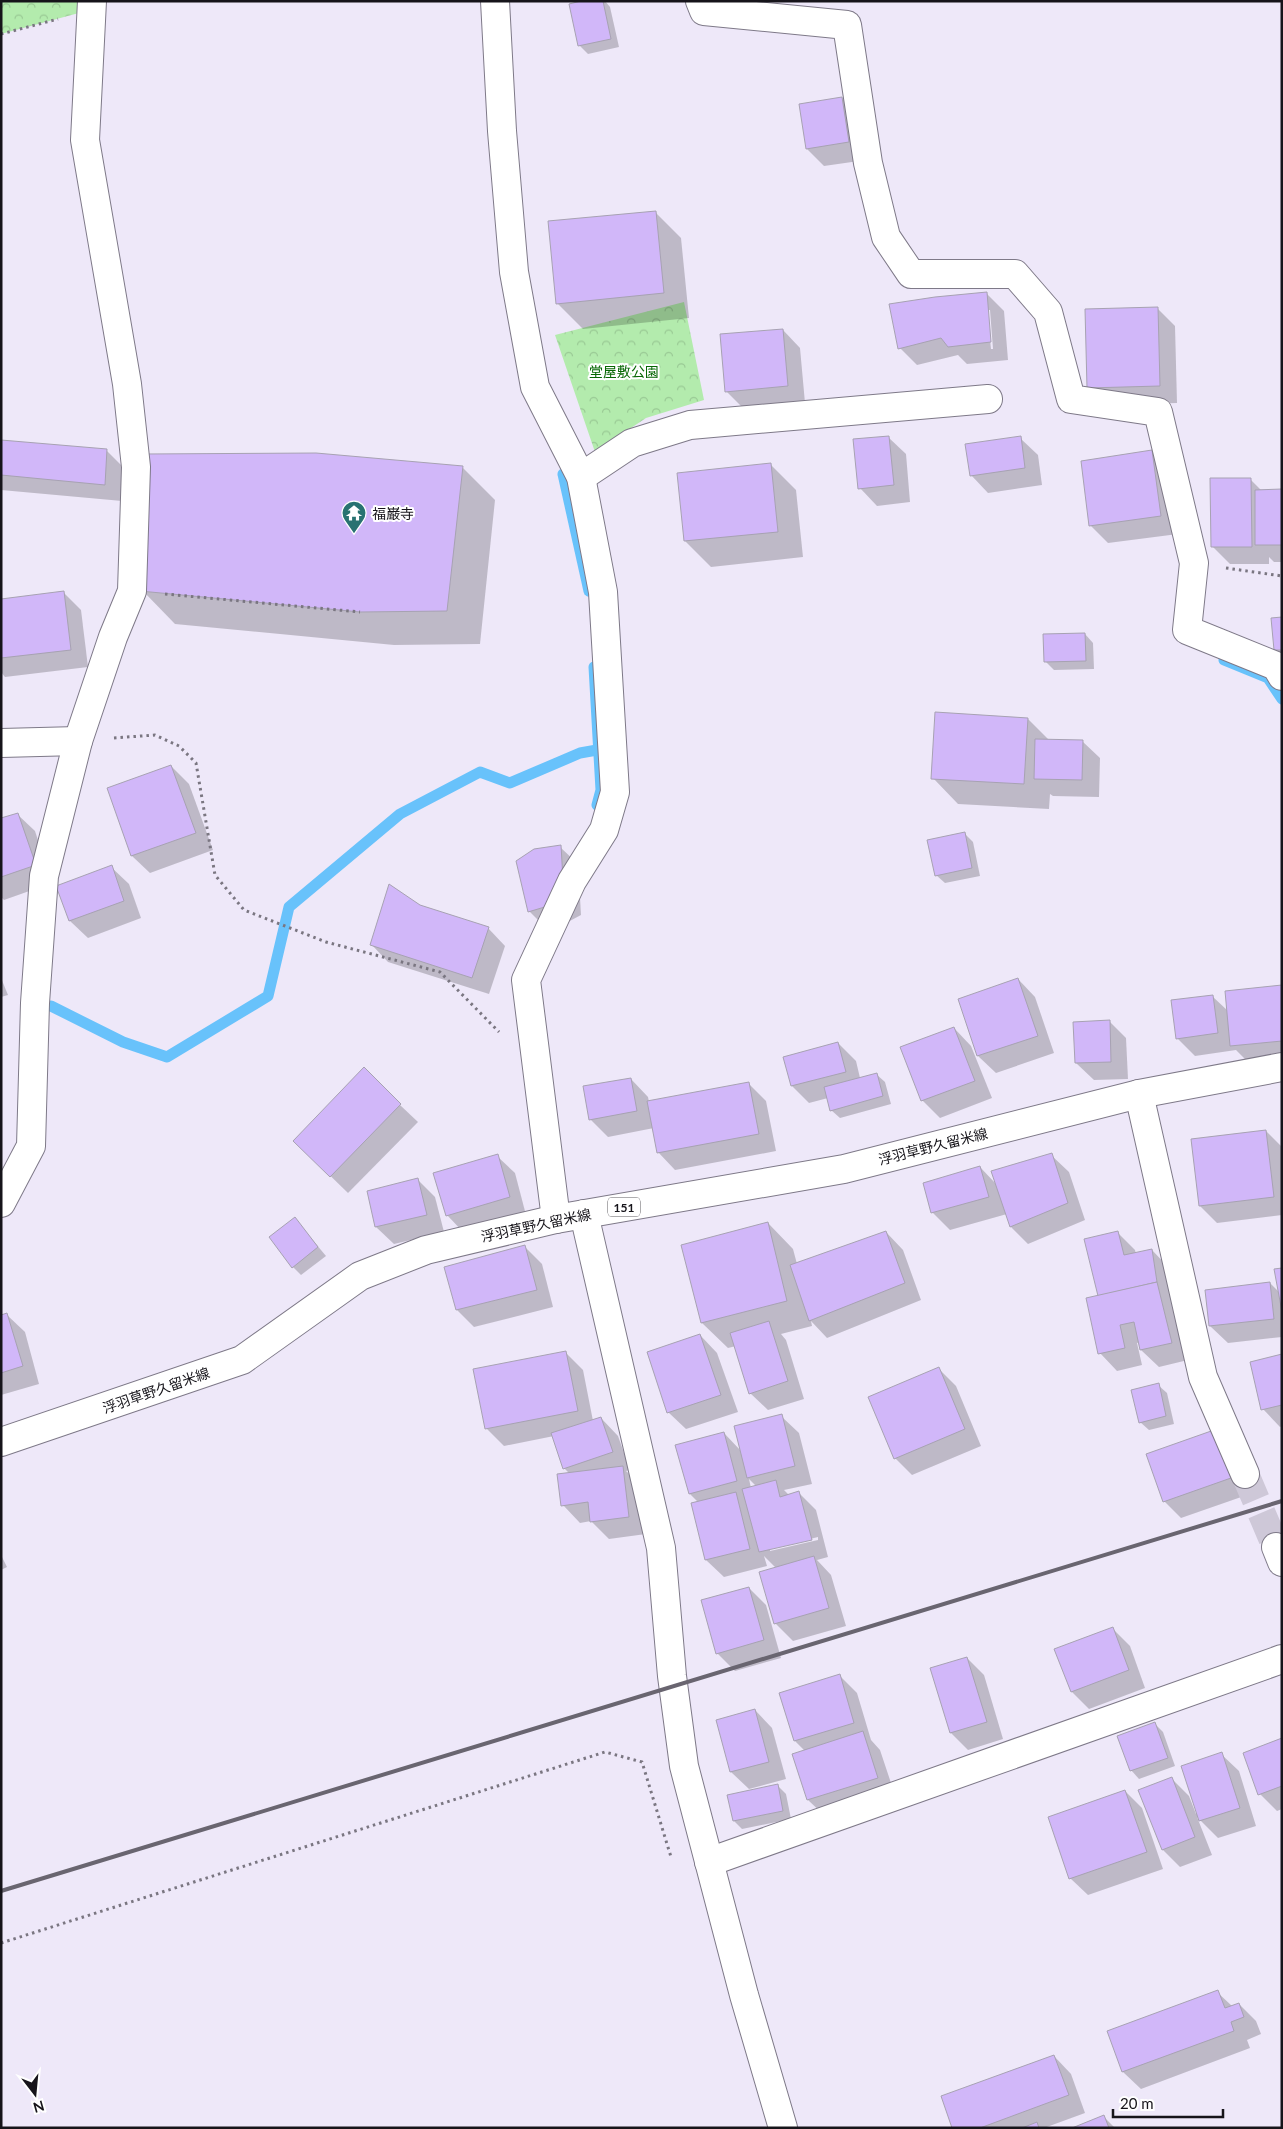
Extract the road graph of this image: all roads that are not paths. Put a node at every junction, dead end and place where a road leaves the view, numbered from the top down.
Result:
1 (495, 1) edge
2 (700, 1) edge
3 (91, 6) edge
4 (988, 399) dead end
5 (581, 477) junction
6 (1282, 676) edge
7 (78, 741) junction
8 (1, 743) edge
9 (1282, 1068) edge
10 (1139, 1094) junction
11 (1, 1203) edge
12 (584, 1214) junction
13 (556, 1219) junction
14 (1, 1442) edge
15 (1245, 1474) tunnel mouth
16 (1282, 1659) edge
17 (709, 1862) junction
18 (784, 2128) edge

1 - 5 street
2 - 6 street
3 - 7 street
4 - 5 street
5 - 13 street
7 - 8 street
7 - 11 street
9 - 10 street, 浮羽草野久留米線 / 151
10 - 12 street, 浮羽草野久留米線 / 151
10 - 15 street
12 - 13 street, 浮羽草野久留米線 / 151
12 - 17 street
13 - 14 street, 浮羽草野久留米線 / 151
16 - 17 street
17 - 18 street

